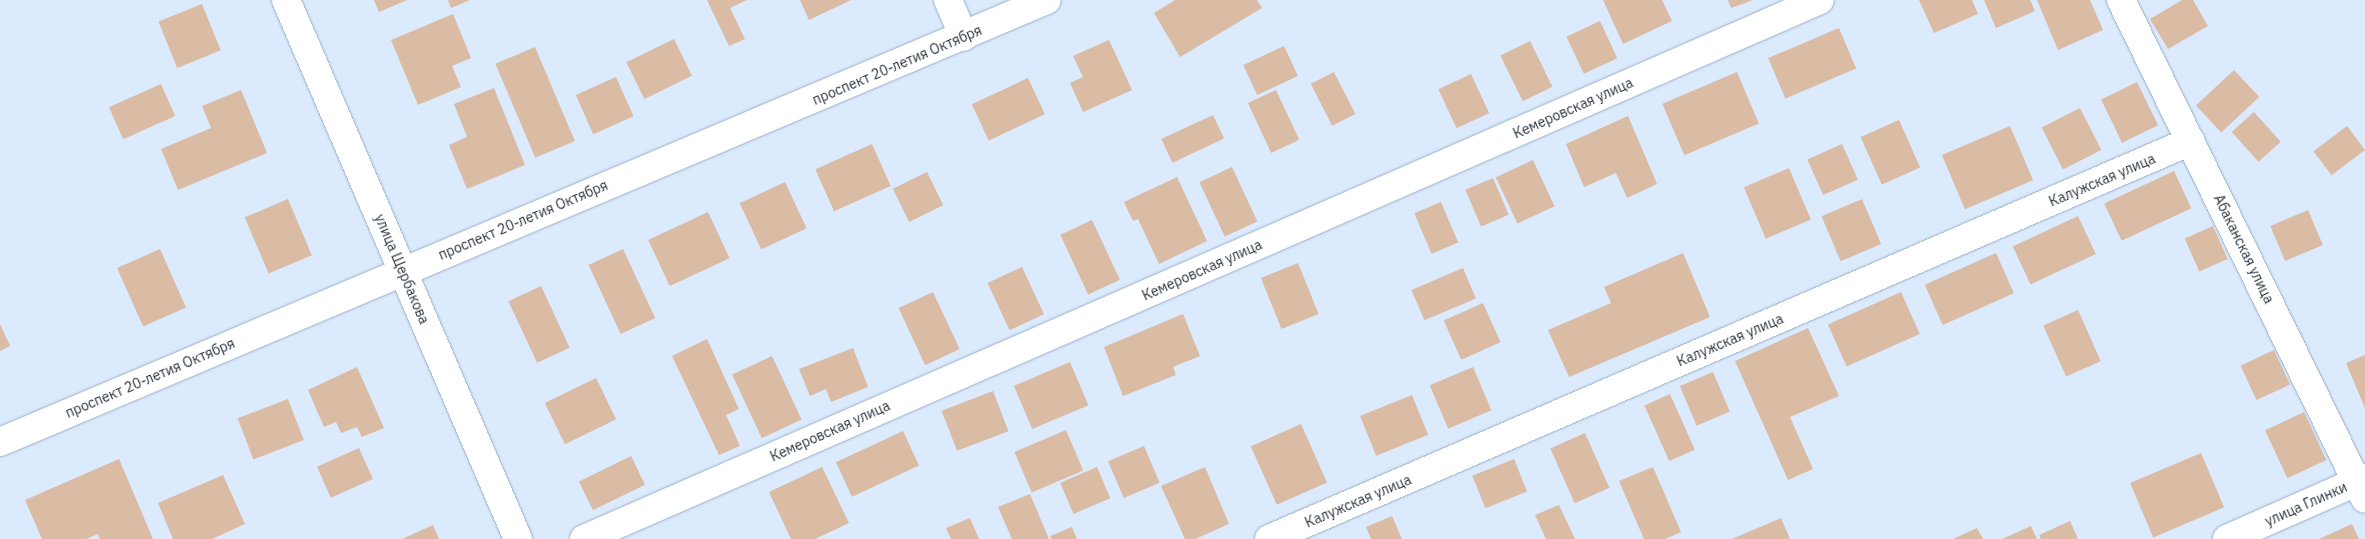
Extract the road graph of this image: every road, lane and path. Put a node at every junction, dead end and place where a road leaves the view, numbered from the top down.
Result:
1 (286, 0) edge
2 (948, 0) edge
3 (1047, 0) edge
4 (1820, 0) edge
5 (2121, 0) edge
6 (964, 37) junction
7 (2191, 141) junction
8 (402, 270) junction
9 (0, 442) edge
10 (2362, 486) edge
11 (518, 539) edge
12 (584, 539) edge
13 (1269, 539) edge
14 (2227, 539) edge

1 - 8 street, улица Щербакова
2 - 6 street
3 - 6 street, проспект 20-летия Октября
4 - 12 street, Кемеровская улица
5 - 7 street, Абаканская улица
6 - 8 street, проспект 20-летия Октября
7 - 10 street, Абаканская улица
7 - 13 street, Калужская улица
8 - 9 street, проспект 20-летия Октября
8 - 11 street, улица Щербакова
10 - 14 street, улица Глинки

